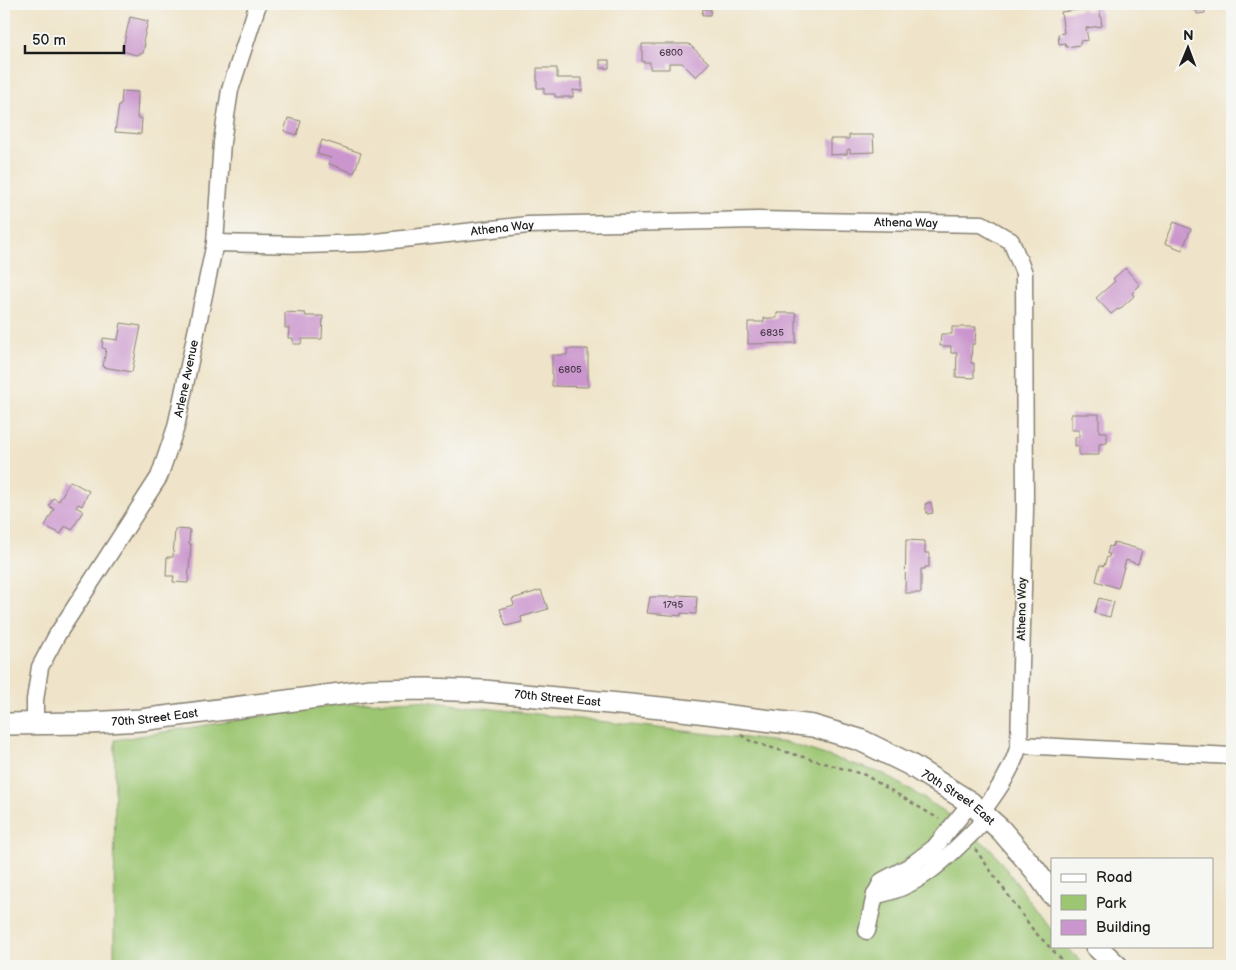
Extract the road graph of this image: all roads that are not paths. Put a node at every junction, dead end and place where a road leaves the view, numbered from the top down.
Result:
1 (258, 4) edge
2 (214, 243) junction
3 (4, 724) edge
4 (35, 724) junction
5 (1019, 745) junction
6 (1232, 756) edge
7 (980, 811) junction
8 (1051, 893) edge
9 (876, 896) junction
10 (867, 931) dead end
11 (1098, 948) edge
12 (1117, 966) edge

1 - 2 street, Arlene Avenue
2 - 4 street, Arlene Avenue
2 - 5 street, Athena Way
3 - 4 main road, 70th Street East
4 - 7 main road, 70th Street East
5 - 6 street
5 - 7 street, Athena Way
7 - 8 main road, 70th Street East
7 - 9 street
7 - 9 street
9 - 10 street
11 - 12 main road

